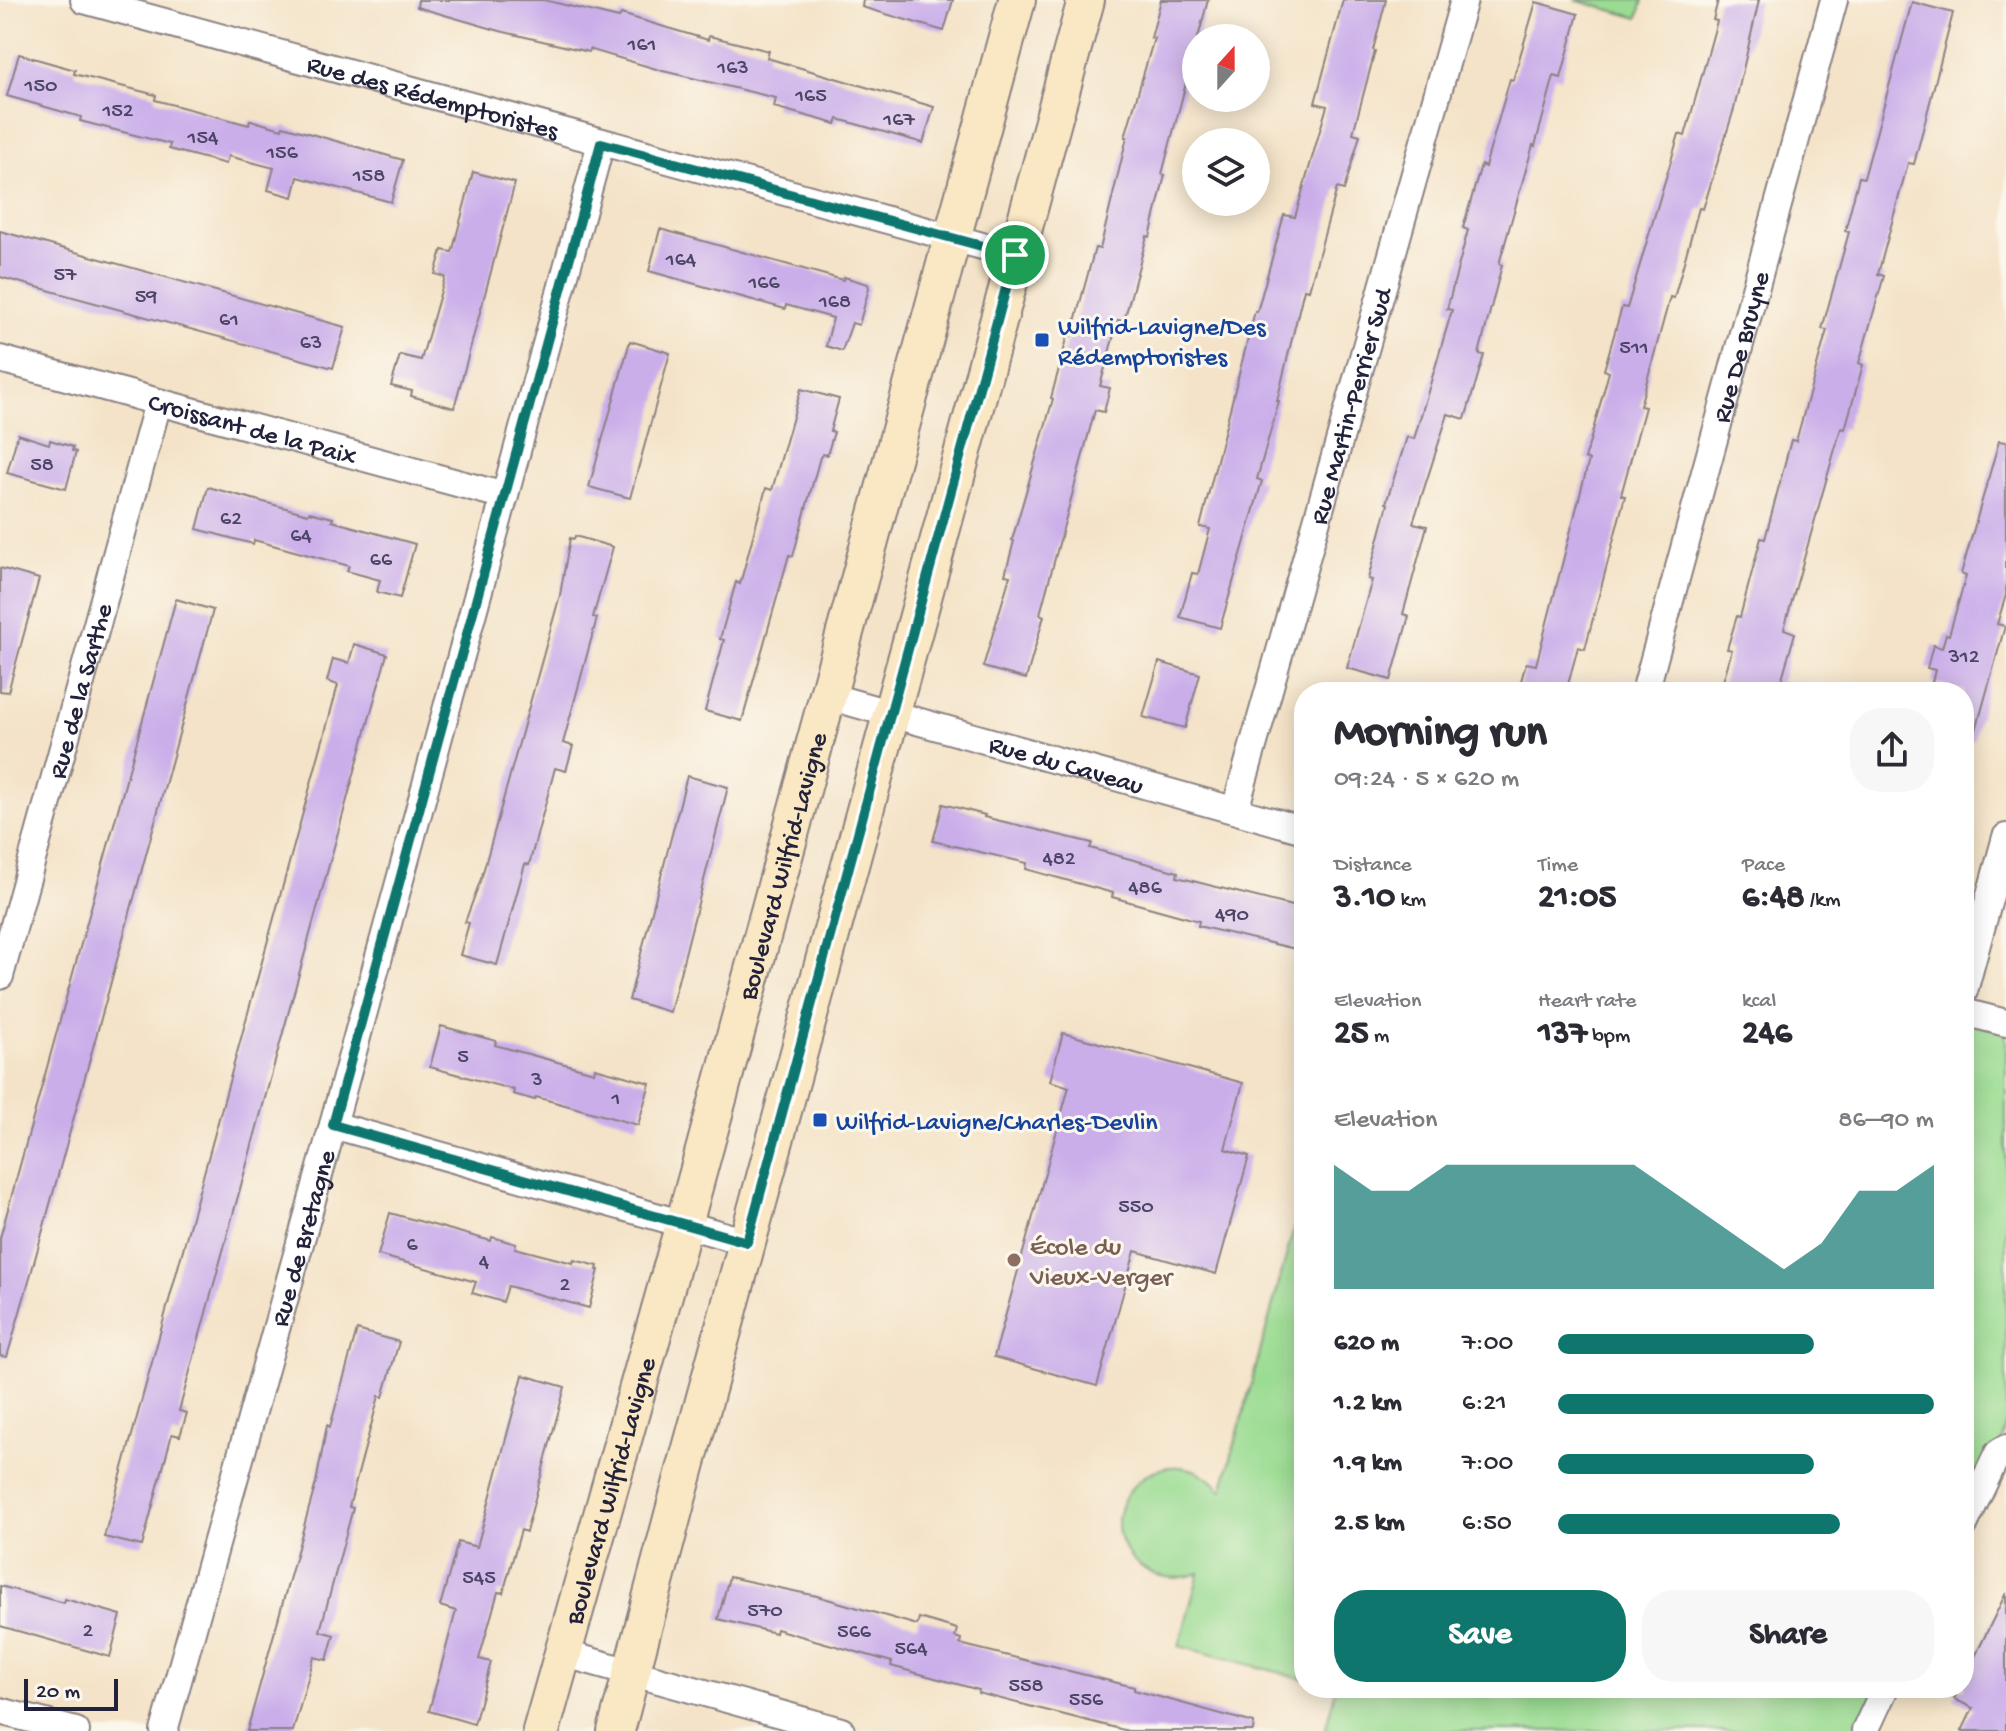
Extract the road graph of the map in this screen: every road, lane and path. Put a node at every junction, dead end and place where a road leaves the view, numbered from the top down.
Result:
1 (84, 0) edge
2 (1017, 0) edge
3 (1086, 0) edge
4 (1464, 0) edge
5 (1834, 0) edge
6 (601, 143) junction
7 (952, 239) junction
8 (1015, 255) junction
9 (0, 359) edge
10 (158, 403) junction
11 (505, 496) junction
12 (1648, 682) edge
13 (828, 696) junction
14 (891, 715) junction
15 (1235, 810) junction
16 (1294, 827) edge
17 (2006, 837) edge
18 (1974, 954) edge
19 (0, 976) edge
20 (1974, 1015) edge
21 (2006, 1023) edge
22 (333, 1125) junction
23 (684, 1224) junction
24 (747, 1242) junction
25 (2006, 1448) edge
26 (1974, 1504) edge
27 (562, 1653) junction
28 (633, 1672) junction
29 (1880, 1698) edge
30 (0, 1711) edge
31 (76, 1731) edge
32 (164, 1731) edge
33 (541, 1731) edge
34 (616, 1731) edge
35 (841, 1731) edge
36 (1865, 1731) edge

1 - 6 street, Rue des Rédemptoristes
2 - 7 main road, Boulevard Wilfrid-Lavigne
3 - 8 main road
4 - 15 street, Rue Martin-Perrier Sud
5 - 12 street, Rue De Bruyne
6 - 7 street, Rue des Rédemptoristes
6 - 11 street, Rue de Bretagne
7 - 8 street, Rue des Rédemptoristes
7 - 13 main road, Boulevard Wilfrid-Lavigne
8 - 14 main road
9 - 10 street, Croissant de la Paix
10 - 11 street, Croissant de la Paix
10 - 19 street, Rue de la Sarthe
11 - 22 street, Rue de Bretagne
13 - 14 street, Rue du Caveau
13 - 23 main road, Boulevard Wilfrid-Lavigne
14 - 15 street, Rue du Caveau
14 - 24 main road
15 - 16 street, Rue du Caveau
17 - 18 street
20 - 21 street
22 - 23 street
22 - 32 street, Rue de Bretagne
23 - 24 street
23 - 27 main road, Boulevard Wilfrid-Lavigne
24 - 28 main road
25 - 26 street
27 - 28 street
27 - 33 main road, Boulevard Wilfrid-Lavigne
28 - 34 main road
28 - 35 street
29 - 36 street
30 - 31 street

